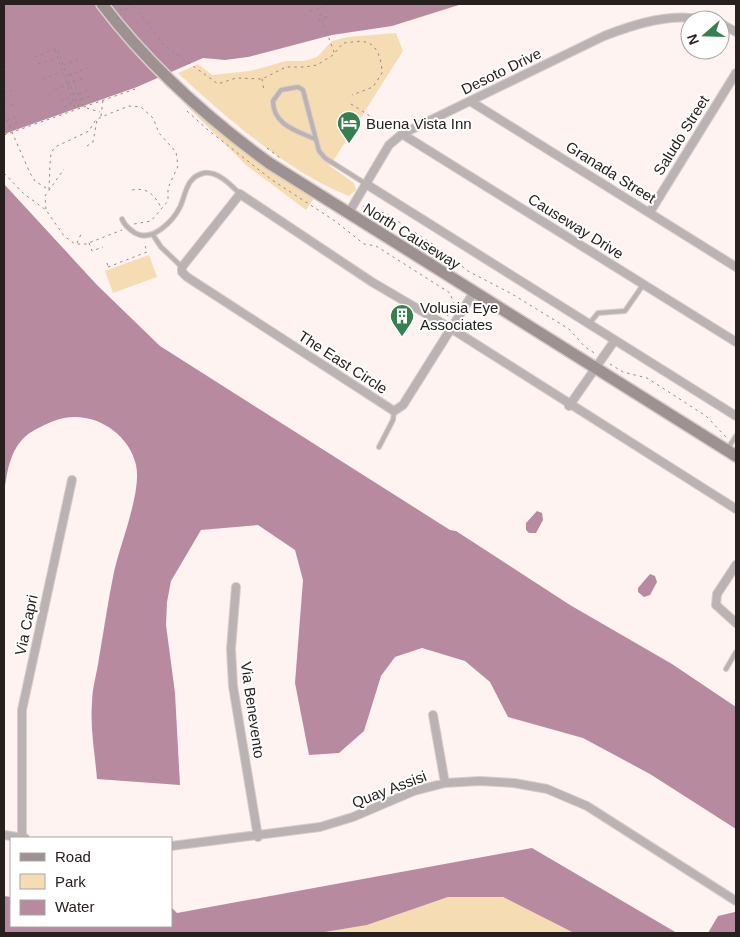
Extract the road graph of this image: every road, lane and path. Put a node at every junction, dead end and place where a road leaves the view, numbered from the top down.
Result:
1 (102, 4) edge
2 (132, 4) edge
3 (326, 6) dead end
4 (318, 9) junction
5 (125, 10) dead end
6 (310, 11) dead end
7 (326, 17) dead end
8 (322, 18) junction
9 (680, 18) edge
10 (318, 20) dead end
11 (54, 50) junction
12 (334, 53) junction
13 (35, 56) dead end
14 (57, 58) junction
15 (78, 60) dead end
16 (38, 64) dead end
17 (63, 65) junction
18 (8, 66) dead end
19 (4, 67) edge
20 (91, 67) dead end
21 (65, 71) junction
22 (62, 72) junction
23 (736, 73) edge
24 (71, 74) junction
25 (7, 75) dead end
26 (4, 76) edge
27 (67, 76) junction
28 (85, 78) dead end
29 (43, 79) dead end
30 (262, 79) junction
31 (74, 82) junction
32 (70, 84) junction
33 (67, 85) junction
34 (56, 89) dead end
35 (135, 89) dead end
36 (12, 90) dead end
37 (89, 90) dead end
38 (264, 91) dead end
39 (4, 93) edge
40 (78, 94) junction
41 (352, 95) dead end
42 (90, 96) dead end
43 (71, 97) junction
44 (80, 100) junction
45 (103, 100) junction
46 (61, 101) dead end
47 (470, 102) junction
48 (74, 103) junction
49 (14, 104) dead end
50 (351, 104) dead end
51 (64, 106) dead end
52 (83, 107) junction
53 (4, 108) edge
54 (79, 108) junction
55 (76, 110) junction
56 (187, 111) dead end
57 (100, 112) junction
58 (4, 114) edge
59 (17, 116) dead end
60 (101, 117) junction
61 (6, 120) junction
62 (97, 120) junction
63 (18, 122) dead end
64 (4, 126) edge
65 (8, 126) junction
66 (11, 133) junction
67 (7, 134) junction
68 (4, 135) edge
69 (400, 136) junction
70 (315, 139) junction
71 (261, 144) dead end
72 (87, 146) dead end
73 (284, 160) dead end
74 (64, 169) dead end
75 (4, 173) edge
76 (366, 184) junction
77 (49, 190) junction
78 (132, 190) dead end
79 (240, 194) junction
80 (355, 202) junction
81 (162, 208) junction
82 (46, 210) junction
83 (650, 212) junction
84 (348, 214) junction
85 (122, 219) dead end
86 (132, 226) dead end
87 (122, 230) dead end
88 (82, 232) dead end
89 (153, 235) junction
90 (143, 241) dead end
91 (89, 243) junction
92 (76, 244) junction
93 (103, 247) dead end
94 (106, 263) dead end
95 (736, 267) edge
96 (182, 269) junction
97 (643, 284) junction
98 (474, 292) junction
99 (447, 317) dead end
100 (589, 324) junction
101 (452, 329) junction
102 (615, 340) junction
103 (736, 342) edge
104 (599, 364) junction
105 (569, 406) junction
106 (394, 411) junction
107 (736, 416) edge
108 (736, 436) edge
109 (380, 447) dead end
110 (732, 449) edge
111 (72, 480) dead end
112 (736, 509) edge
113 (736, 565) edge
114 (236, 587) dead end
115 (736, 623) edge
116 (736, 652) edge
117 (726, 669) dead end
118 (433, 715) dead end
119 (444, 783) junction
120 (4, 835) edge
121 (17, 837) edge
122 (23, 837) edge
123 (258, 837) junction
124 (172, 846) edge
125 (736, 901) edge

1 - 84 main road, North Causeway
2 - 5 path
2 - 30 path
3 - 4 path
4 - 6 path
4 - 8 path
7 - 8 path
8 - 10 path
8 - 12 path
9 - 47 street, Desoto Drive
11 - 13 path
11 - 14 path
11 - 17 path
12 - 30 path
12 - 41 path
14 - 16 path
14 - 22 path
15 - 17 path
17 - 21 path
18 - 19 path
20 - 24 path
21 - 22 path
21 - 27 path
22 - 29 path
22 - 33 path
23 - 83 street, Saludo Street
24 - 27 path
24 - 31 path
25 - 26 path
27 - 32 path
28 - 31 path
30 - 38 path
31 - 32 path
31 - 40 path
32 - 33 path
32 - 54 path
33 - 34 path
33 - 43 path
35 - 45 path
36 - 39 path
37 - 40 path
40 - 44 path
42 - 44 path
43 - 46 path
43 - 48 path
44 - 52 path
45 - 52 path
45 - 57 path
47 - 69 street, Desoto Drive
47 - 83 street, Granada Street
48 - 51 path
48 - 55 path
49 - 53 path
50 - 69 path
52 - 54 path
52 - 57 path
54 - 55 path
55 - 66 path
56 - 99 path
57 - 60 path
58 - 61 path
59 - 61 path
60 - 62 path
60 - 81 path
61 - 65 path
62 - 72 path
62 - 77 path
63 - 65 path
64 - 67 path
65 - 66 path
66 - 67 path
66 - 77 path
67 - 68 path
69 - 76 street, Desoto Drive
69 - 97 street, Causeway Drive
70 - 70 lane
70 - 76 lane
71 - 73 path
74 - 77 path
75 - 82 path
76 - 80 street, Desoto Drive
76 - 100 street
77 - 82 path
78 - 81 path
79 - 89 lane
79 - 96 street
79 - 101 street
80 - 84 street, Desoto Drive
80 - 104 path
81 - 86 path
82 - 92 path
83 - 95 street, Granada Street
84 - 98 main road, North Causeway
85 - 89 lane
87 - 91 path
88 - 92 path
89 - 96 lane
90 - 94 path
91 - 92 path
91 - 93 path
96 - 106 street, The East Circle
97 - 100 lane
97 - 103 street, Causeway Drive
98 - 101 street, The East Circle
98 - 104 main road, North Causeway
100 - 102 street
101 - 105 street
101 - 106 street, The East Circle
102 - 104 street
102 - 107 street
104 - 105 street
104 - 110 main road, North Causeway
104 - 110 path
105 - 112 street
106 - 109 lane
108 - 110 lane
111 - 122 street, Via Capri
113 - 115 street
114 - 123 street, Via Benevento
116 - 117 lane
118 - 119 street
119 - 123 street, Quay Assisi
119 - 125 street, Quay Assisi
120 - 121 street
123 - 124 street, Quay Assisi

